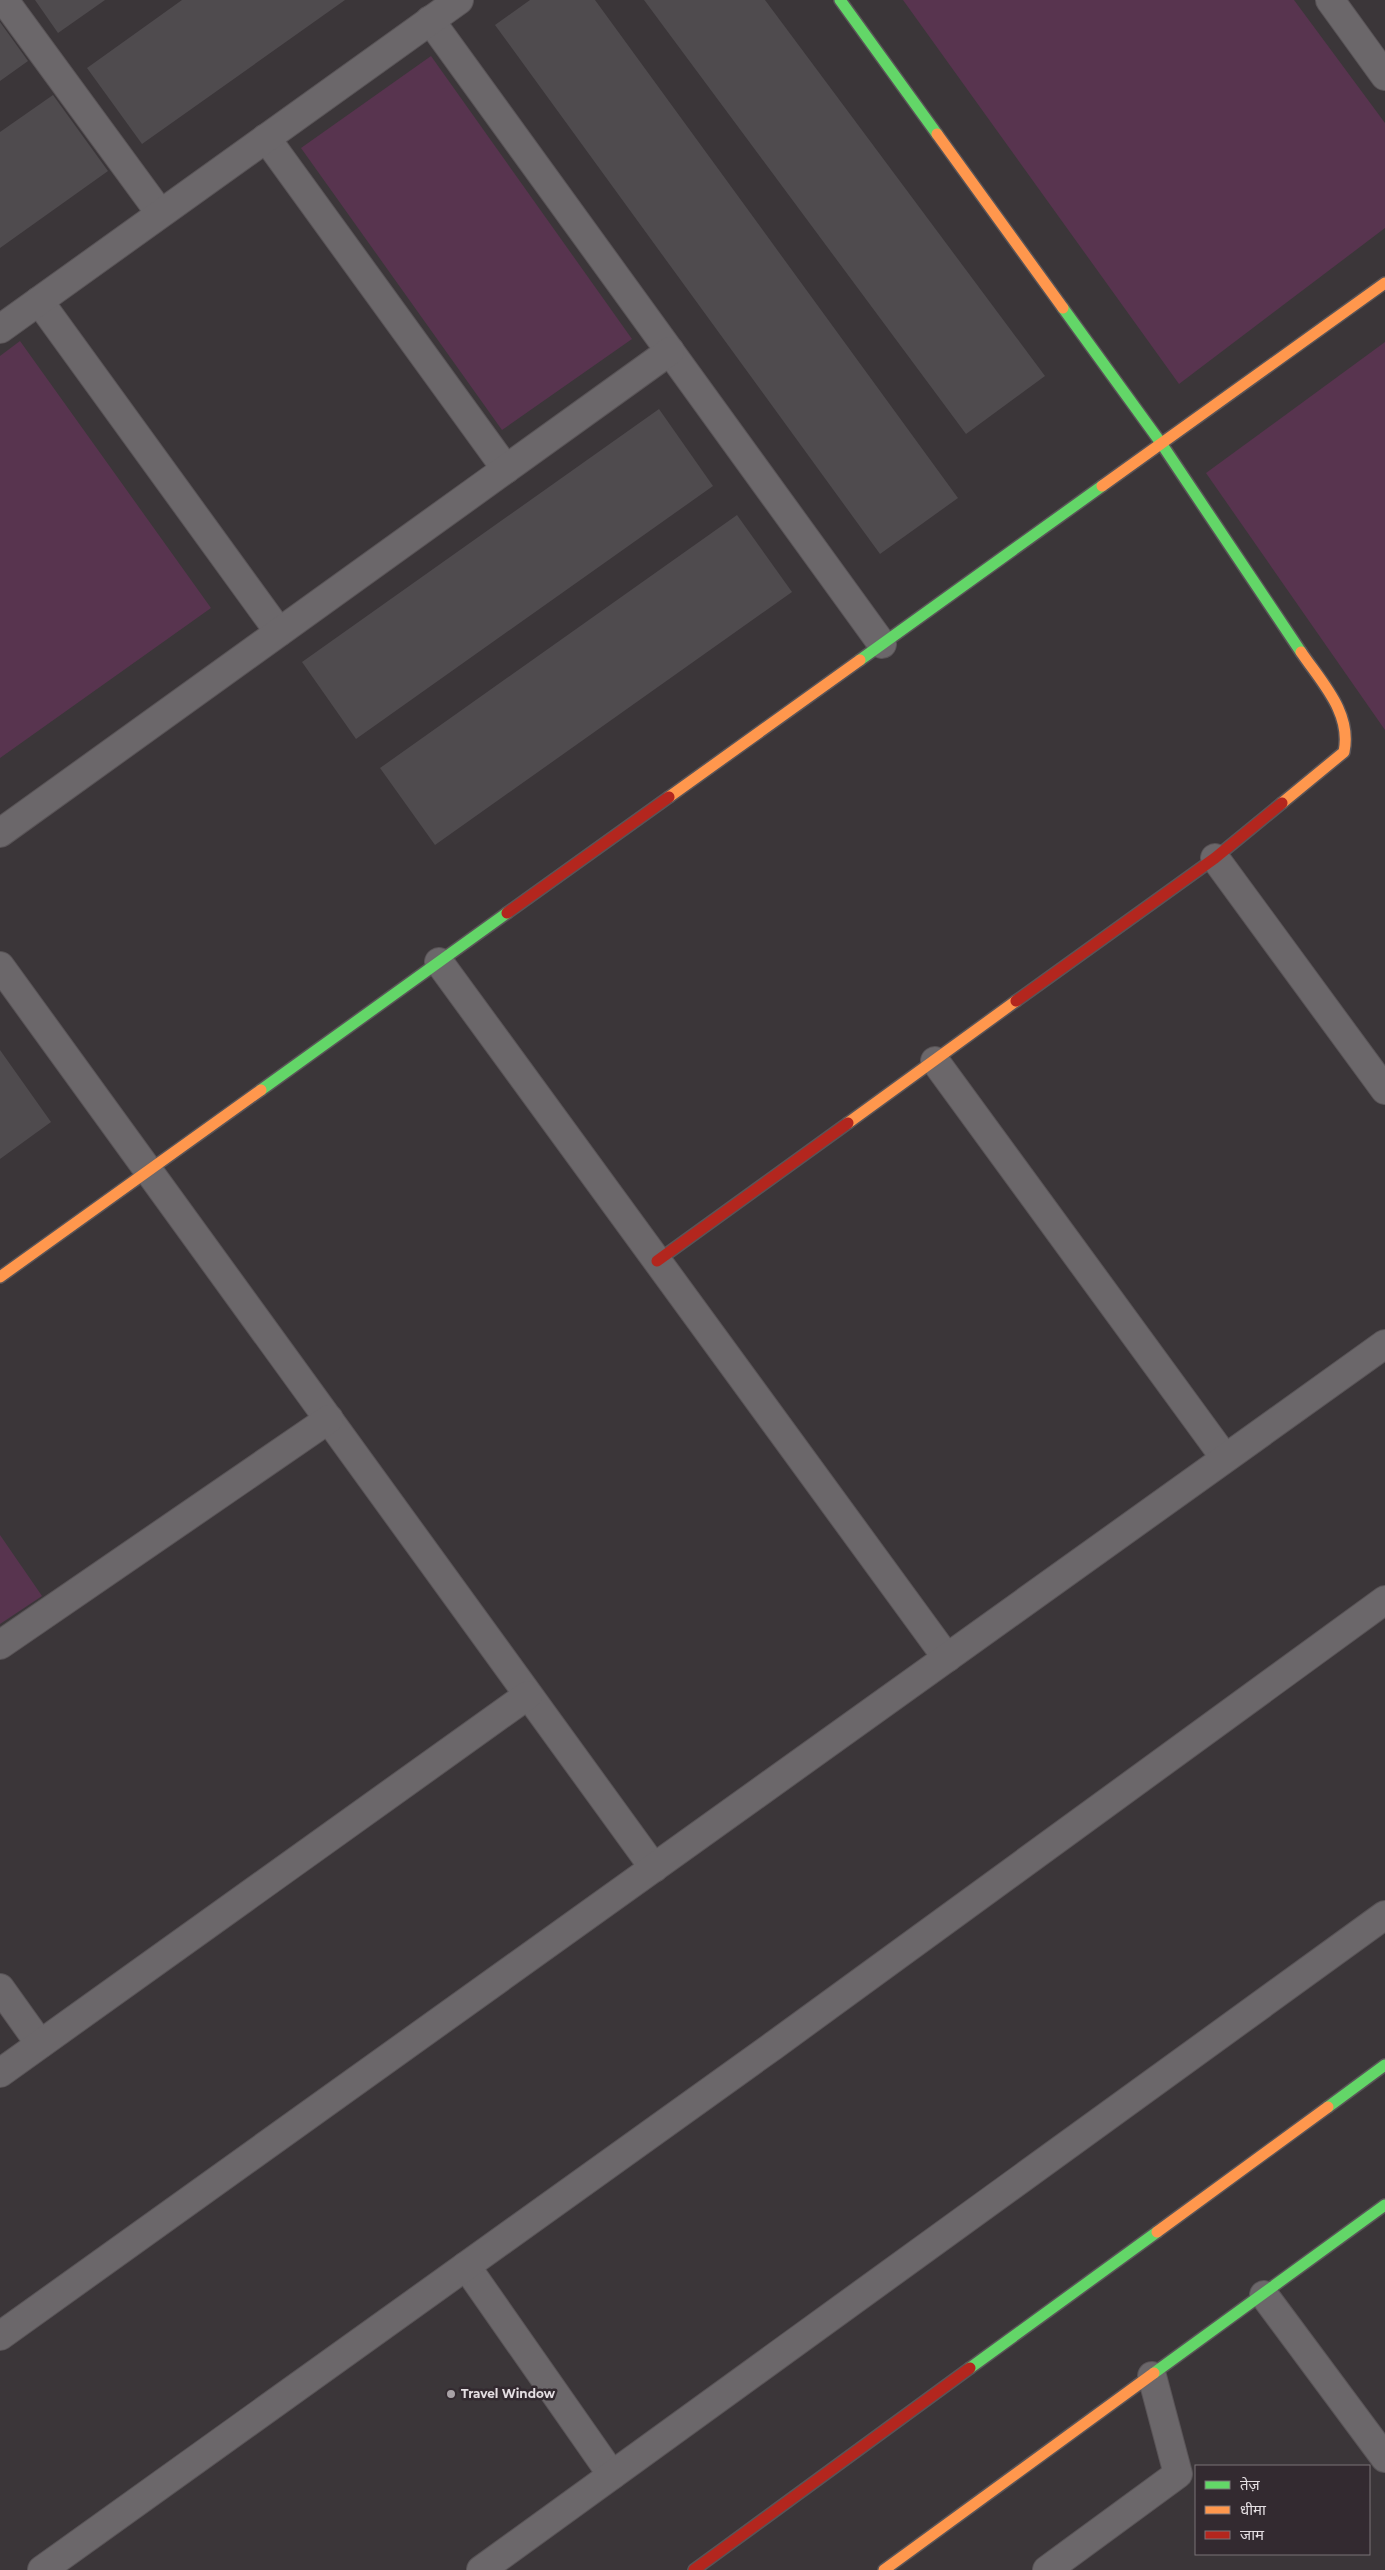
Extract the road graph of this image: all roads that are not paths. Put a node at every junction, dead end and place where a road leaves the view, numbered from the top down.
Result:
1 (4, 0) edge
2 (459, 0) edge
3 (840, 0) edge
4 (1330, 0) edge
5 (430, 20) junction
6 (1385, 76) edge
7 (266, 138) junction
8 (160, 214) junction
9 (1385, 283) edge
10 (39, 301) junction
11 (0, 330) edge
12 (670, 351) junction
13 (1162, 443) junction
14 (506, 469) junction
15 (279, 632) junction
16 (882, 644) junction
17 (0, 833) edge
18 (1215, 858) junction
19 (439, 962) junction
20 (0, 966) edge
21 (935, 1060) junction
22 (1385, 1090) edge
23 (148, 1171) junction
24 (658, 1261) junction
25 (0, 1277) edge
26 (1385, 1344) edge
27 (329, 1419) junction
28 (1225, 1458) junction
29 (1385, 1600) edge
30 (0, 1645) edge
31 (947, 1658) junction
32 (528, 1694) junction
33 (654, 1868) junction
34 (1385, 1915) edge
35 (0, 1988) edge
36 (40, 2044) junction
37 (1385, 2065) edge
38 (0, 2073) edge
39 (1385, 2205) edge
40 (466, 2266) junction
41 (1264, 2295) junction
42 (0, 2336) edge
43 (1152, 2376) junction
44 (1385, 2458) edge
45 (612, 2475) junction
46 (42, 2570) edge
47 (481, 2570) edge
48 (694, 2570) edge
49 (884, 2570) edge
50 (1047, 2570) edge

1 - 8 street
2 - 5 street
3 - 13 street
4 - 6 street
5 - 7 street
5 - 12 street
7 - 8 street
7 - 14 street
8 - 10 street
9 - 13 street
10 - 11 street
10 - 15 street
12 - 14 street
12 - 16 street
13 - 16 street
13 - 18 street
14 - 15 street
15 - 17 street
16 - 19 street
18 - 21 street
18 - 22 street
19 - 23 street
19 - 24 street
20 - 23 street
21 - 24 street
21 - 28 street
23 - 25 street
23 - 27 street
24 - 31 street
26 - 28 street
27 - 30 street
27 - 32 street
28 - 31 street
29 - 40 street
31 - 33 street
32 - 33 street
32 - 36 street
33 - 42 street
34 - 45 street
35 - 36 street
36 - 38 street
37 - 48 street
39 - 41 street
40 - 45 street
40 - 46 street
41 - 43 street
41 - 44 street
43 - 49 street
43 - 50 street
45 - 47 street

